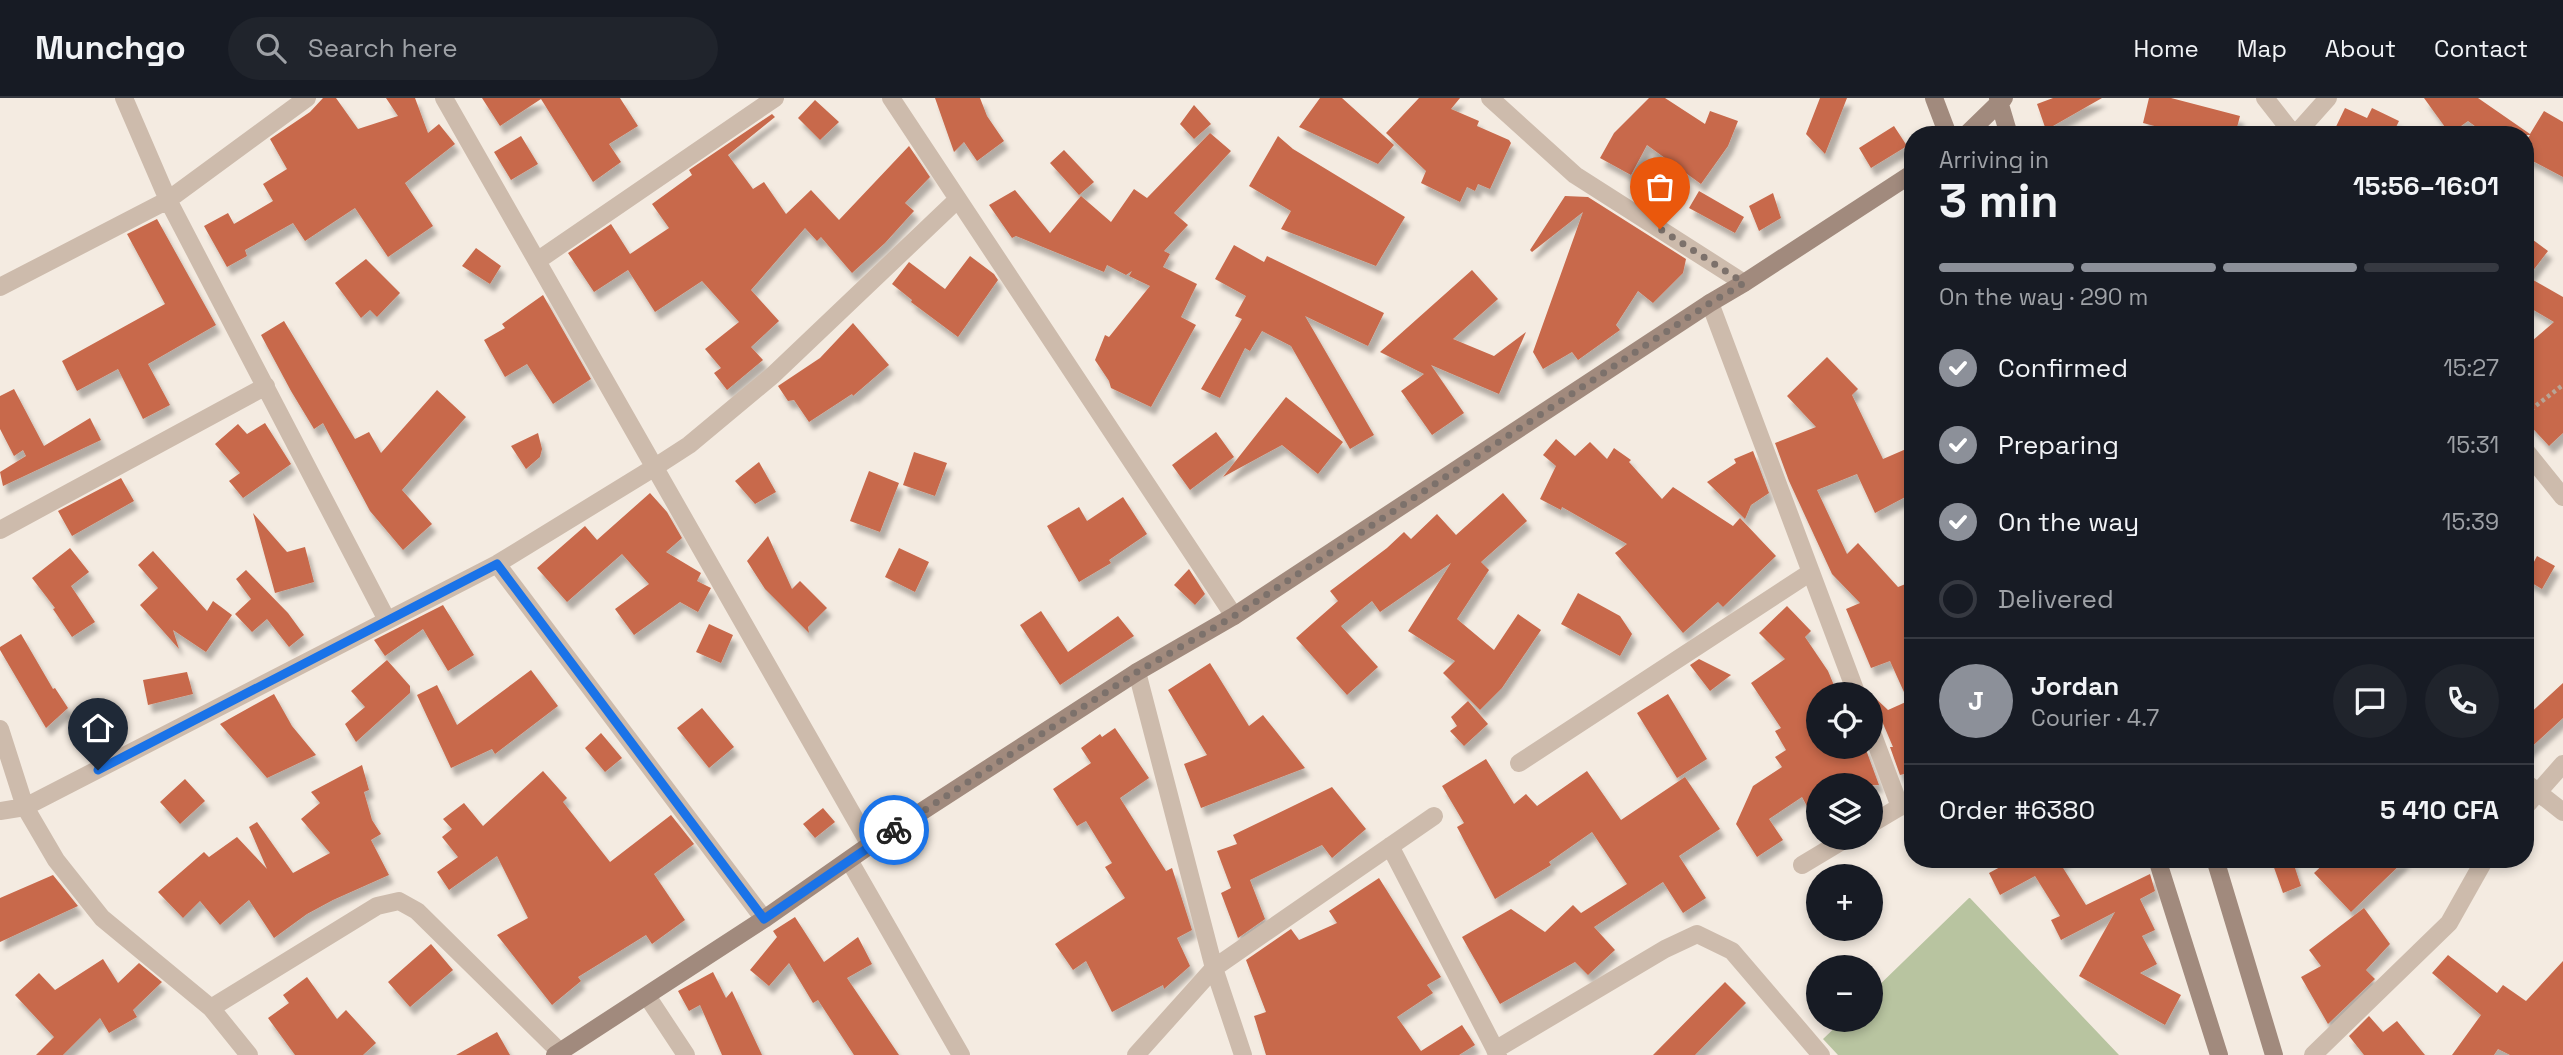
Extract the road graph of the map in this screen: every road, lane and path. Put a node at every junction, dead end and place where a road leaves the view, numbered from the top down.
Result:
1 (124, 98) edge
2 (307, 98) edge
3 (444, 98) edge
4 (775, 98) edge
5 (891, 98) edge
6 (1490, 98) edge
7 (1934, 98) edge
8 (2265, 98) edge
9 (2328, 98) edge
10 (2001, 99) edge
11 (1945, 126) edge
12 (1975, 126) edge
13 (2007, 126) edge
14 (2288, 126) edge
15 (2303, 126) edge
16 (1904, 179) edge
17 (168, 200) junction
18 (958, 200) junction
19 (537, 261) junction
20 (1744, 283) junction
21 (0, 287) edge
22 (1710, 303) junction
23 (2563, 385) edge
24 (265, 386) junction
25 (2534, 407) edge
26 (2534, 461) edge
27 (655, 467) junction
28 (2563, 496) edge
29 (0, 530) edge
30 (497, 564) junction
31 (1811, 572) junction
32 (1234, 616) junction
33 (387, 620) junction
34 (1137, 672) junction
35 (1852, 682) edge
36 (0, 729) edge
37 (1883, 755) edge
38 (1519, 763) dead end
39 (2563, 764) edge
40 (2534, 786) edge
41 (2534, 789) edge
42 (1904, 799) edge
43 (1904, 804) edge
44 (25, 807) junction
45 (0, 811) edge
46 (2563, 811) edge
47 (1434, 816) dead end
48 (1883, 817) edge
49 (870, 845) junction
50 (1390, 846) junction
51 (1827, 850) edge
52 (849, 860) junction
53 (1802, 865) dead end
54 (2160, 868) edge
55 (2217, 868) edge
56 (2480, 868) edge
57 (764, 919) junction
58 (1214, 968) junction
59 (647, 996) junction
60 (211, 1009) junction
61 (1496, 1052) edge
62 (557, 1054) edge
63 (249, 1055) edge
64 (686, 1055) edge
65 (961, 1055) edge
66 (1136, 1055) edge
67 (1243, 1055) edge
68 (1821, 1055) edge
69 (2219, 1055) edge
70 (2274, 1055) edge
71 (2313, 1055) edge

1 - 17 street
2 - 17 street
3 - 19 street
4 - 19 street
5 - 18 street
6 - 20 street
7 - 11 main road
8 - 14 street
9 - 15 street
10 - 12 main road
10 - 13 main road
16 - 20 main road
17 - 21 street
17 - 24 street
18 - 27 street
18 - 32 street
19 - 27 street
20 - 22 main road
22 - 31 street
22 - 32 main road
23 - 25 path
24 - 29 street
24 - 33 street
26 - 28 street
27 - 30 street
27 - 49 street
30 - 33 street
30 - 57 street
31 - 35 street
31 - 38 street
32 - 34 main road
33 - 44 street
34 - 49 main road
34 - 58 street
36 - 44 street
37 - 42 street
39 - 40 street
41 - 46 street
43 - 48 street
44 - 45 street
44 - 60 street
47 - 50 street
49 - 52 main road
50 - 58 street
50 - 61 street
51 - 53 street
52 - 57 main road
52 - 65 street
54 - 69 main road
55 - 70 main road
56 - 71 street
57 - 59 main road
58 - 66 street
58 - 67 street
59 - 62 main road
59 - 64 street
60 - 62 street
60 - 63 street
61 - 68 street

